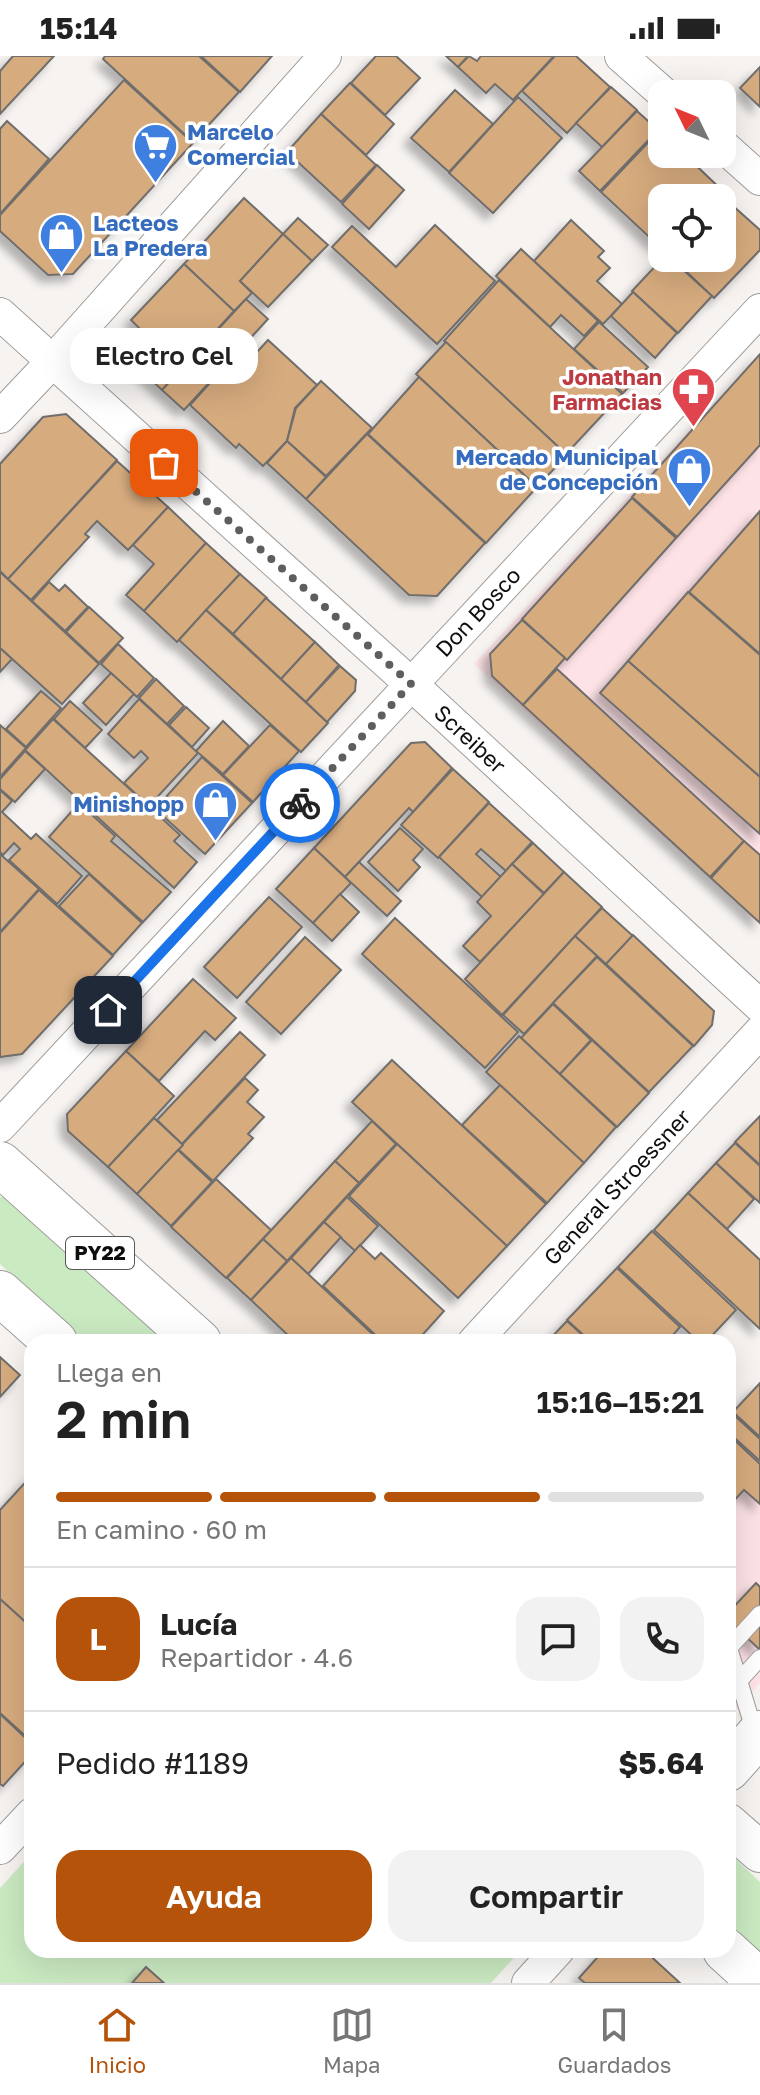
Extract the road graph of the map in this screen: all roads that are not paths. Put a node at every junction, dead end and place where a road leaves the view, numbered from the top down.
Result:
1 (325, 56) edge
2 (621, 56) edge
3 (648, 80) edge
4 (736, 158) edge
5 (760, 179) edge
6 (760, 310) edge
7 (0, 314) edge
8 (52, 362) junction
9 (0, 417) edge
10 (411, 684) junction
11 (760, 1006) edge
12 (760, 1032) edge
13 (0, 1126) edge
14 (0, 1164) edge
15 (0, 1293) edge
16 (46, 1334) edge
17 (190, 1334) edge
18 (481, 1334) edge
19 (760, 1614) edge
20 (736, 1640) edge
21 (760, 1658) edge
22 (736, 1678) edge
23 (736, 1693) edge
24 (748, 1746) edge
25 (24, 1822) edge
26 (736, 1831) edge
27 (0, 1848) edge
28 (760, 1852) edge
29 (551, 1958) edge
30 (734, 1958) edge
31 (760, 1982) edge
32 (528, 1983) edge

1 - 8 street
2 - 3 street
4 - 5 street
6 - 10 street, Don Bosco
7 - 8 street, Screiber
8 - 9 street
8 - 10 street, Screiber
10 - 11 street, Screiber
10 - 13 street, Don Bosco
12 - 18 street, General Stroessner
14 - 17 highway, PY22
15 - 16 highway
19 - 20 lane
21 - 22 lane
23 - 24 lane
25 - 27 street
26 - 28 street
29 - 32 street
30 - 31 highway

